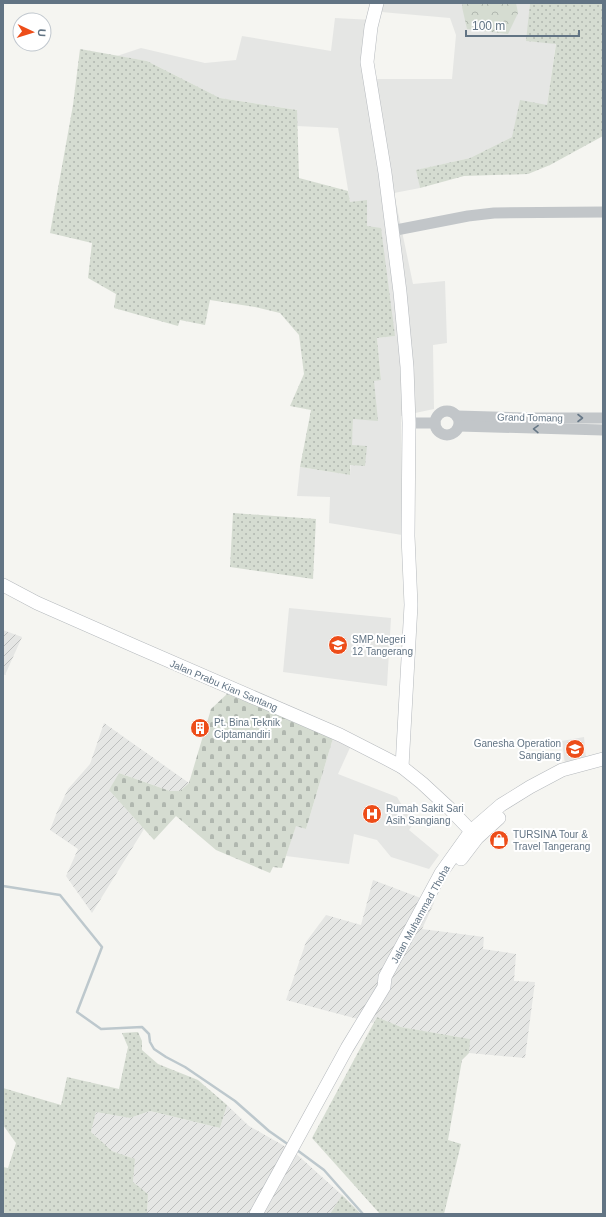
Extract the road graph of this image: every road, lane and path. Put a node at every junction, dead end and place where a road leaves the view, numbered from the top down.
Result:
1 (377, 3) edge
2 (603, 212) edge
3 (391, 231) junction
4 (603, 418) edge
5 (458, 421) junction
6 (409, 423) junction
7 (435, 424) junction
8 (603, 430) edge
9 (3, 585) edge
10 (603, 759) edge
11 (603, 766) edge
12 (402, 768) junction
13 (504, 808) junction
14 (471, 831) junction
15 (445, 875) junction
16 (256, 1214) edge

1 - 3 main road
2 - 3 street
3 - 6 main road
5 -> 4 street, Grand Tomang
5 - 7 street
5 - 7 street
8 -> 5 street, Grand Tomang
6 - 7 street
6 - 12 main road
9 - 12 main road, Jalan Prabu Kian Santang
10 - 13 main road, Jalan Muhammad Thoha
11 - 13 main road, Jalan Muhammad Thoha
12 - 14 main road, Jalan Prabu Kian Santang
13 - 14 main road, Jalan Muhammad Thoha
13 - 15 main road, Jalan Muhammad Thoha
14 - 15 main road, Jalan Muhammad Thoha
15 - 16 main road, Jalan Muhammad Thoha

